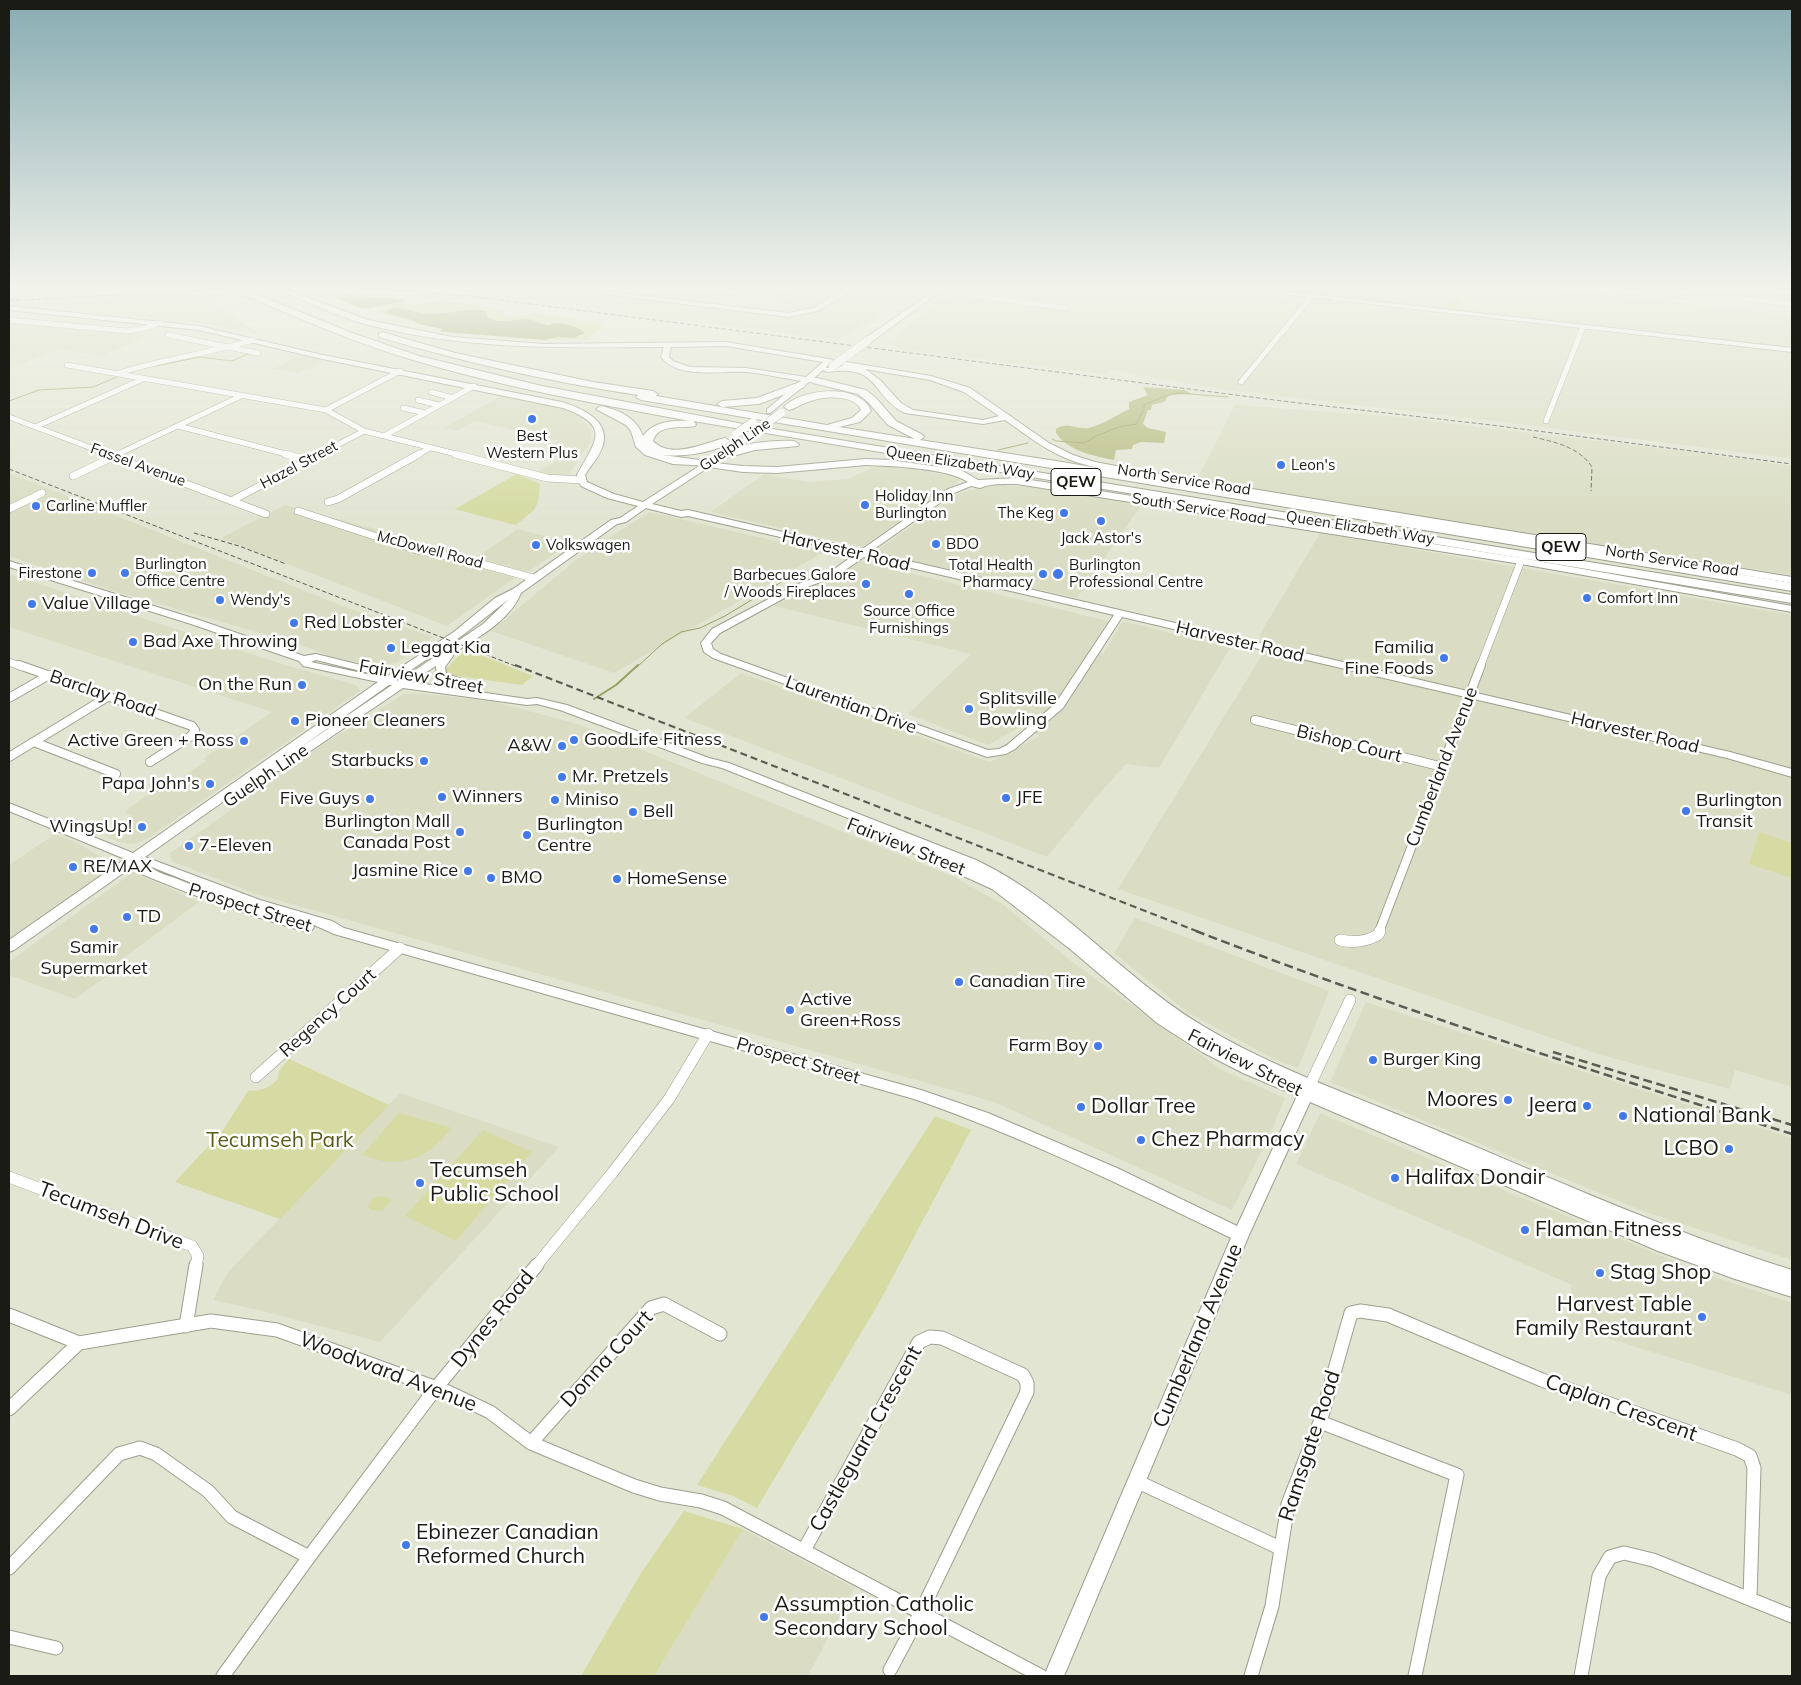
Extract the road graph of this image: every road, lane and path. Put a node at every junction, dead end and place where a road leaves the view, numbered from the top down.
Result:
1 (67, 365) dead end
2 (150, 365) edge
3 (365, 365) edge
4 (445, 365) edge
5 (481, 365) edge
6 (494, 365) edge
7 (675, 365) edge
8 (832, 365) edge
9 (852, 365) edge
10 (1256, 365) edge
11 (1568, 365) edge
12 (829, 367) junction
13 (400, 371) junction
14 (116, 374) junction
15 (143, 379) junction
16 (808, 382) junction
17 (1242, 382) dead end
18 (523, 385) junction
19 (474, 386) junction
20 (431, 392) dead end
21 (241, 396) junction
22 (453, 398) junction
23 (418, 400) dead end
24 (439, 405) junction
25 (403, 408) dead end
26 (326, 410) junction
27 (785, 410) junction
28 (425, 413) junction
29 (768, 415) junction
30 (9, 417) edge
31 (1007, 417) junction
32 (1546, 421) dead end
33 (178, 426) junction
34 (35, 427) junction
35 (364, 431) junction
36 (751, 433) junction
37 (384, 436) junction
38 (725, 441) junction
39 (430, 448) junction
40 (114, 456) junction
41 (718, 457) junction
42 (308, 460) junction
43 (694, 463) junction
44 (707, 464) junction
45 (1056, 464) junction
46 (73, 476) dead end
47 (581, 480) junction
48 (978, 484) junction
49 (42, 493) dead end
50 (1146, 494) junction
51 (233, 500) junction
52 (328, 502) dead end
53 (643, 502) junction
54 (9, 509) edge
55 (669, 510) junction
56 (298, 511) dead end
57 (266, 514) dead end
58 (688, 514) junction
59 (619, 521) junction
60 (862, 555) junction
61 (1521, 562) junction
62 (9, 564) edge
63 (533, 578) junction
64 (1792, 580) edge
65 (1792, 586) edge
66 (517, 591) junction
67 (1792, 599) edge
68 (1792, 609) edge
69 (1119, 614) junction
70 (454, 650) junction
71 (304, 659) junction
72 (419, 659) junction
73 (9, 662) edge
74 (365, 669) junction
75 (49, 675) junction
76 (353, 675) junction
77 (397, 680) junction
78 (468, 687) junction
79 (432, 689) junction
80 (1470, 694) junction
81 (109, 696) junction
82 (9, 698) edge
83 (368, 701) junction
84 (537, 701) junction
85 (1255, 720) dead end
86 (34, 742) junction
87 (9, 757) edge
88 (150, 762) dead end
89 (1444, 767) junction
90 (1792, 773) edge
91 (116, 774) dead end
92 (9, 807) edge
93 (138, 860) junction
94 (1340, 940) dead end
95 (9, 947) edge
96 (400, 948) junction
97 (9, 956) edge
98 (1350, 1000) dead end
99 (708, 1034) junction
100 (256, 1077) dead end
101 (1308, 1090) junction
102 (9, 1177) edge
103 (1241, 1235) junction
104 (1792, 1277) edge
105 (1792, 1290) edge
106 (1360, 1311) joint
107 (9, 1315) edge
108 (186, 1326) junction
109 (720, 1334) dead end
110 (79, 1343) junction
111 (436, 1388) junction
112 (9, 1409) edge
113 (1320, 1422) junction
114 (531, 1443) junction
115 (1136, 1481) junction
116 (1280, 1548) junction
117 (804, 1550) junction
118 (309, 1557) junction
119 (9, 1568) edge
120 (1750, 1598) junction
121 (922, 1612) junction
122 (1792, 1616) edge
123 (9, 1637) edge
124 (56, 1648) dead end
125 (890, 1670) dead end
126 (224, 1676) edge
127 (1041, 1676) edge
128 (1054, 1676) edge
129 (1251, 1676) edge
130 (1416, 1676) edge
131 (1582, 1676) edge

1 - 14 street
2 - 14 street
3 - 13 main road
4 - 18 highway, Queen Elizabeth Way / QEW
5 - 29 highway, Queen Elizabeth Way / QEW
6 - 16 highway
7 - 16 main road
8 - 12 main road, Guelph Line, bridge
9 - 31 main road, North Service Road
10 - 17 street
11 - 32 street
12 - 16 main road, Guelph Line
12 - 31 main road
13 - 19 main road
13 - 26 street
14 - 15 street
15 - 21 street
15 - 34 street
16 - 27 main road, Guelph Line
16 - 29 main road, Guelph Line
16 - 45 highway
18 - 36 highway, Queen Elizabeth Way / QEW
18 - 43 highway
19 - 22 street
19 - 47 main road
20 - 22 street
21 - 26 street
21 - 33 street
22 - 24 street
23 - 24 street
24 - 28 street
25 - 28 street
26 - 35 street
27 - 29 highway
27 - 36 main road, Guelph Line, bridge
28 - 37 street
29 - 38 main road, Guelph Line, bridge
29 - 45 highway, Queen Elizabeth Way / QEW
30 - 34 street, Fassel Avenue
31 - 64 main road, North Service Road
33 - 40 street
33 - 42 street
34 - 40 street, Fassel Avenue
35 - 37 street
35 - 42 street, Hazel Street
36 - 38 highway
36 - 41 main road, Guelph Line
36 - 50 highway, Queen Elizabeth Way / QEW
37 - 39 street
38 - 43 main road, Guelph Line
39 - 47 street
39 - 52 street
40 - 46 street
40 - 51 street, Fassel Avenue
41 - 44 main road, Guelph Line
41 - 50 highway
42 - 51 street, Hazel Street
43 - 44 highway
43 - 53 main road, Guelph Line
44 - 48 main road
44 - 53 main road, Guelph Line
45 - 65 highway, Queen Elizabeth Way / QEW
47 - 53 main road
48 - 60 main road, South Service Road
48 - 61 main road, South Service Road
49 - 54 street
50 - 67 highway, Queen Elizabeth Way / QEW
51 - 57 street, Fassel Avenue
53 - 55 main road, Harvester Road
53 - 58 main road, Harvester Road
53 - 59 main road, Guelph Line
55 - 58 main road, Harvester Road
55 - 59 main road
56 - 63 street, McDowell Road
58 - 60 main road, Harvester Road
59 - 63 main road, Guelph Line
60 - 69 main road, Harvester Road
60 - 69 main road, Laurentian Drive
61 - 68 main road, South Service Road
61 - 80 street, Cumberland Avenue
62 - 71 main road, Fairview Street
63 - 66 main road, Guelph Line
66 - 70 main road, Guelph Line
66 - 72 main road, Guelph Line
69 - 80 main road, Harvester Road
70 - 77 main road, Guelph Line
70 - 78 main road
71 - 74 main road, Fairview Street
71 - 76 main road, Fairview Street
72 - 74 main road
72 - 77 main road, Guelph Line
73 - 75 street, Barclay Road
74 - 77 main road, Fairview Street
75 - 81 street, Barclay Road
75 - 82 street
76 - 77 main road, Fairview Street
76 - 83 main road
77 - 78 main road, Fairview Street
77 - 79 main road, Fairview Street
77 - 83 main road, Guelph Line
78 - 84 main road, Fairview Street
79 - 83 main road
79 - 84 main road, Fairview Street
80 - 89 street, Cumberland Avenue
80 - 90 main road, Harvester Road
81 - 86 street
81 - 88 street, Barclay Road
83 - 93 main road, Guelph Line
84 - 101 main road, Fairview Street
85 - 89 street, Bishop Court
86 - 87 street
86 - 91 street
89 - 94 street, Cumberland Avenue
92 - 93 main road, Prospect Street
93 - 95 main road, Guelph Line
93 - 96 main road, Prospect Street
93 - 97 main road, Guelph Line
96 - 99 main road, Prospect Street
96 - 100 street, Regency Court
98 - 101 street, Cumberland Avenue
99 - 103 main road, Prospect Street
99 - 111 street, Dynes Road
101 - 103 main road, Cumberland Avenue
101 - 104 main road, Fairview Street
101 - 105 main road, Fairview Street
102 - 108 street, Tecumseh Drive
103 - 115 main road, Cumberland Avenue
106 - 113 street, Ramsgate Road
106 - 120 street, Caplan Crescent
107 - 110 street
108 - 110 street, Woodward Avenue
108 - 111 street, Woodward Avenue
109 - 114 street, Donna Court
110 - 112 street
111 - 114 street, Woodward Avenue
111 - 118 street, Dynes Road
113 - 116 street, Ramsgate Road
113 - 130 street
114 - 117 street, Woodward Avenue
115 - 116 street
115 - 128 main road, Cumberland Avenue
116 - 129 street, Ramsgate Road
117 - 121 street, Woodward Avenue
117 - 121 street, Castleguard Crescent
118 - 119 street
118 - 126 street, Dynes Road
120 - 122 street
120 - 131 street
121 - 125 street, Castleguard Crescent
121 - 127 street, Woodward Avenue
123 - 124 street

